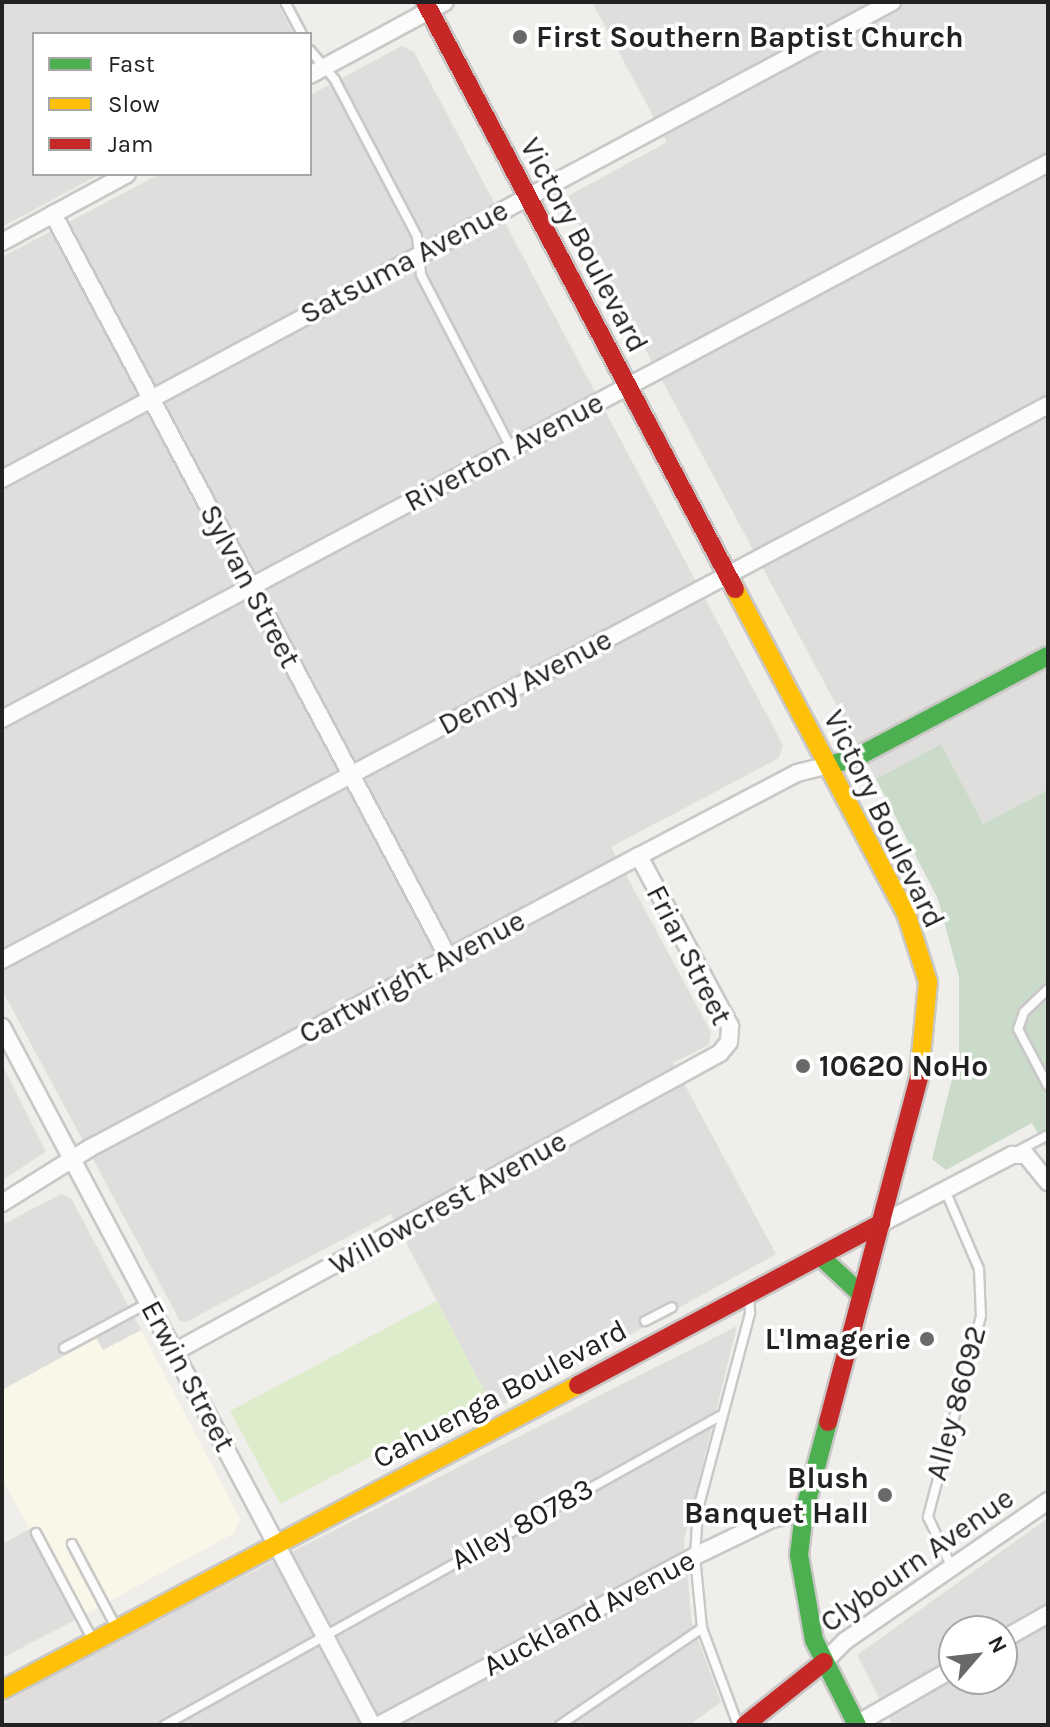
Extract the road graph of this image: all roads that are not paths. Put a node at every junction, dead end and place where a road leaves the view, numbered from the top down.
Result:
1 (285, 2) edge
2 (892, 2) edge
3 (433, 5) edge
4 (301, 32) edge
5 (317, 72) edge
6 (1048, 163) edge
7 (123, 176) edge
8 (527, 196) junction
9 (53, 214) junction
10 (2, 242) edge
11 (419, 254) junction
12 (627, 386) junction
13 (151, 398) junction
14 (1048, 405) edge
15 (511, 448) junction
16 (2, 479) edge
17 (726, 574) junction
18 (250, 587) junction
19 (1048, 656) edge
20 (2, 719) edge
21 (829, 765) junction
22 (350, 775) junction
23 (639, 856) junction
24 (448, 957) junction
25 (2, 960) edge
26 (1048, 989) edge
27 (2, 1027) edge
28 (720, 1053) joint
29 (1048, 1086) edge
30 (1048, 1135) edge
31 (1019, 1155) junction
32 (73, 1162) junction
33 (1048, 1182) edge
34 (945, 1190) junction
35 (2, 1203) edge
36 (882, 1223) junction
37 (820, 1256) junction
38 (749, 1294) junction
39 (862, 1295) junction
40 (149, 1303) junction
41 (672, 1307) dead end
42 (645, 1321) dead end
43 (64, 1348) dead end
44 (176, 1351) junction
45 (720, 1416) junction
46 (1048, 1501) edge
47 (804, 1512) junction
48 (36, 1533) dead end
49 (276, 1542) junction
50 (72, 1544) dead end
51 (695, 1556) junction
52 (952, 1569) junction
53 (1048, 1614) edge
54 (117, 1628) junction
55 (702, 1628) junction
56 (1018, 1631) edge
57 (326, 1635) junction
58 (93, 1641) junction
59 (824, 1662) junction
60 (938, 1677) edge
61 (2, 1690) edge
62 (857, 1724) edge
63 (165, 1725) edge
64 (372, 1725) edge
65 (379, 1725) edge
66 (560, 1725) edge
67 (738, 1725) edge
68 (745, 1725) edge

1 - 4 lane
2 - 8 street, Satsuma Avenue
3 - 5 street
3 - 8 main road, Victory Boulevard
5 - 11 lane
6 - 12 street, Riverton Avenue
7 - 9 street
8 - 11 street, Satsuma Avenue
8 - 12 main road, Victory Boulevard
9 - 10 street
9 - 13 street, Sylvan Street
11 - 13 street, Satsuma Avenue
11 - 15 lane
12 - 15 street, Riverton Avenue
12 - 17 main road, Victory Boulevard
13 - 16 street, Satsuma Avenue
13 - 18 street, Sylvan Street
14 - 17 street, Denny Avenue
15 - 18 street, Riverton Avenue
17 - 21 main road, Victory Boulevard
17 - 22 street, Denny Avenue
18 - 20 street, Riverton Avenue
18 - 22 street, Sylvan Street
19 - 21 main road
21 - 23 street, Cartwright Avenue
21 - 36 main road, Victory Boulevard
22 - 24 street, Sylvan Street
22 - 25 street, Denny Avenue
23 - 24 street, Cartwright Avenue
23 - 28 street, Friar Street
24 - 32 street, Cartwright Avenue
26 - 29 lane
27 - 32 street, Erwin Street
28 - 44 street, Willowcrest Avenue
30 - 31 lane
31 - 33 street
31 - 34 street, Cahuenga Boulevard
32 - 35 street, Cartwright Avenue
32 - 40 street, Erwin Street
34 - 36 street, Cahuenga Boulevard
34 - 52 lane, Alley 86092
36 - 37 main road, Cahuenga Boulevard
36 - 39 main road, Victory Boulevard
37 - 38 main road, Cahuenga Boulevard
37 - 39 main road
38 - 45 lane
38 - 49 main road, Cahuenga Boulevard
39 - 47 main road, Victory Boulevard
40 - 43 lane
40 - 44 street, Erwin Street
41 - 42 lane
44 - 49 street, Erwin Street
45 - 51 lane
45 - 57 lane, Alley 80783
46 - 52 street, Clybourn Avenue
47 - 51 street, Auckland Avenue
47 - 59 main road, Victory Boulevard
48 - 58 lane
49 - 54 main road, Cahuenga Boulevard
49 - 57 street, Erwin Street
50 - 54 lane
51 - 55 lane
51 - 65 street, Auckland Avenue
52 - 59 street, Clybourn Avenue
53 - 56 street
54 - 58 main road, Cahuenga Boulevard
55 - 66 lane
55 - 67 lane
57 - 63 lane, Alley 80783
57 - 64 street, Erwin Street
58 - 61 main road, Cahuenga Boulevard
59 - 62 main road, Victory Boulevard
59 - 68 main road, Clybourn Avenue
60 - 62 street

